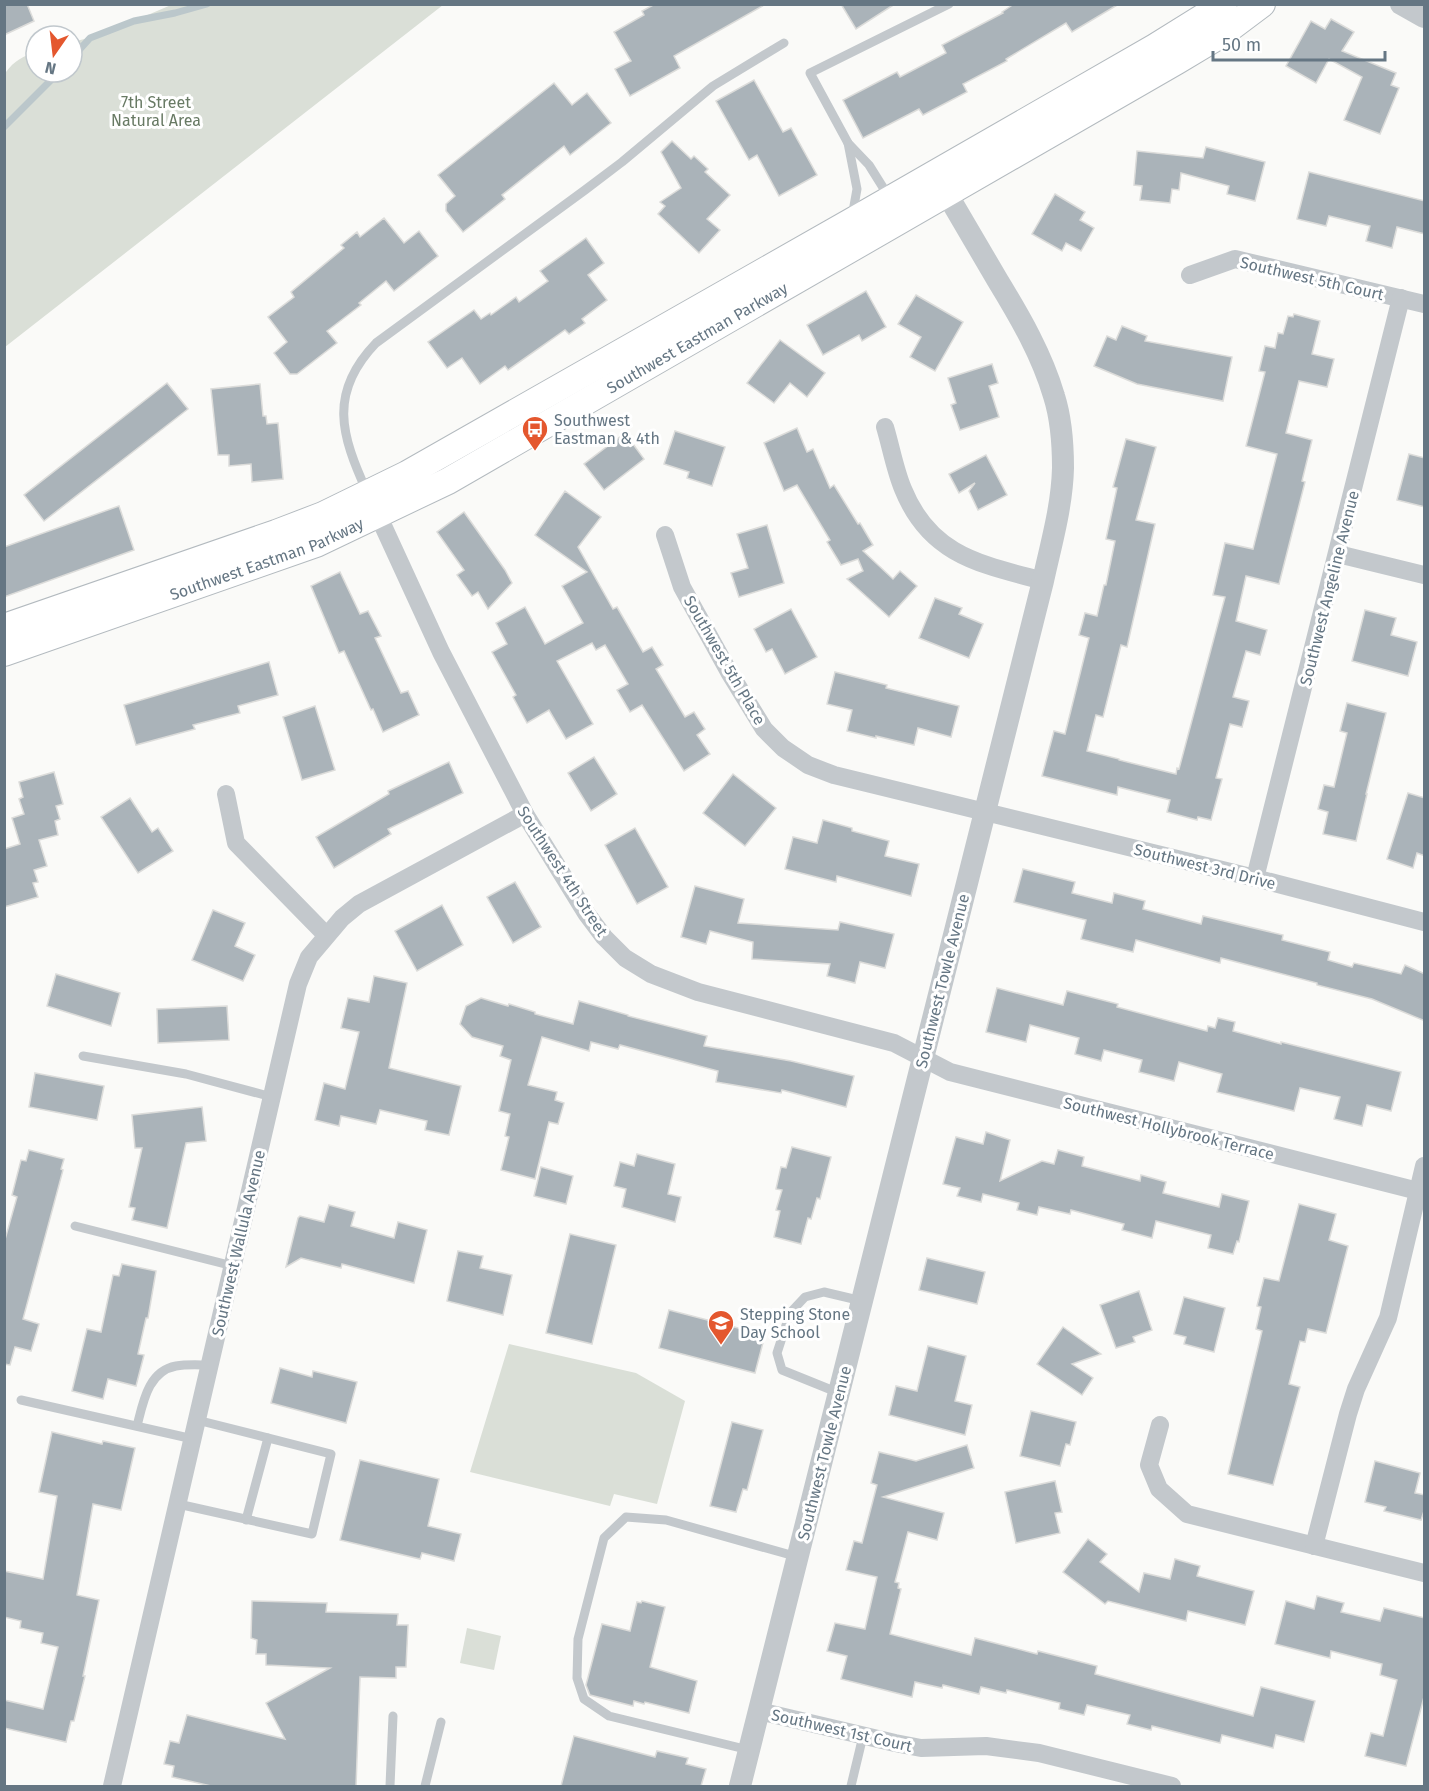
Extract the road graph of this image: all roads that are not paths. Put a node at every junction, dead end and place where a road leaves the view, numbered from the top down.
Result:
1 (1262, 4) edge
2 (1401, 4) edge
3 (1223, 5) edge
4 (944, 6) edge
5 (1425, 17) edge
6 (784, 43) dead end
7 (848, 143) junction
8 (947, 194) junction
9 (890, 199) junction
10 (852, 221) junction
11 (1190, 275) dead end
12 (803, 277) junction
13 (1401, 298) junction
14 (1425, 304) edge
15 (885, 427) dead end
16 (373, 505) junction
17 (665, 535) dead end
18 (1338, 554) junction
19 (1425, 575) edge
20 (1043, 581) junction
21 (4, 627) edge
22 (4, 653) edge
23 (226, 794) dead end
24 (985, 813) junction
25 (525, 814) junction
26 (1255, 878) junction
27 (1425, 922) edge
28 (326, 935) junction
29 (82, 1056) dead end
30 (923, 1058) junction
31 (272, 1096) junction
32 (1425, 1166) edge
33 (1418, 1191) junction
34 (75, 1226) dead end
35 (233, 1266) junction
36 (861, 1301) junction
37 (210, 1365) junction
38 (839, 1393) junction
39 (21, 1400) dead end
40 (197, 1420) junction
41 (1160, 1425) dead end
42 (137, 1426) junction
43 (268, 1438) junction
44 (193, 1439) junction
45 (178, 1504) junction
46 (246, 1520) junction
47 (1314, 1546) junction
48 (798, 1557) junction
49 (1425, 1573) edge
50 (759, 1711) junction
51 (393, 1716) dead end
52 (441, 1722) dead end
53 (863, 1736) junction
54 (749, 1750) junction
55 (112, 1786) edge
56 (390, 1786) edge
57 (425, 1786) edge
58 (740, 1786) edge
59 (851, 1786) edge
60 (1172, 1786) edge

1 - 8 main road, Southwest Eastman Parkway
2 - 5 street
3 - 9 main road, Southwest Eastman Parkway
4 - 7 lane
6 - 16 lane
7 - 9 lane
7 - 10 lane
8 - 12 main road, Southwest Eastman Parkway
8 - 20 street, Southwest Towle Avenue
9 - 10 main road, Southwest Eastman Parkway
9 - 12 main road
10 - 16 main road, Southwest Eastman Parkway
11 - 13 street, Southwest 5th Court
12 - 16 main road, Southwest Eastman Parkway
13 - 14 street, Southwest 5th Court
13 - 18 street, Southwest Angeline Avenue
15 - 20 street
16 - 21 main road, Southwest Eastman Parkway
16 - 22 main road, Southwest Eastman Parkway
16 - 25 street, Southwest 4th Street
17 - 24 street, Southwest 5th Place
18 - 19 street
18 - 26 street, Southwest Angeline Avenue
20 - 24 street, Southwest Towle Avenue
23 - 28 street
24 - 26 street, Southwest 3rd Drive
24 - 30 street, Southwest Towle Avenue
25 - 28 street, Southwest Wallula Avenue
25 - 30 street, Southwest 4th Street
26 - 27 street, Southwest 3rd Drive
28 - 31 street, Southwest Wallula Avenue
29 - 31 lane
30 - 33 street, Southwest Hollybrook Terrace
30 - 36 street, Southwest Towle Avenue
31 - 35 street, Southwest Wallula Avenue
32 - 33 street
33 - 47 street
34 - 35 lane
35 - 37 street, Southwest Wallula Avenue
36 - 38 street, Southwest Towle Avenue
36 - 38 lane
37 - 40 street, Southwest Wallula Avenue
37 - 42 lane
38 - 48 street, Southwest Towle Avenue
39 - 42 lane
40 - 43 lane
40 - 44 street, Southwest Wallula Avenue
41 - 47 street
42 - 44 lane
43 - 46 lane
43 - 46 lane
44 - 45 street, Southwest Wallula Avenue
45 - 46 lane
45 - 55 street, Southwest Wallula Avenue
47 - 49 street
48 - 50 street, Southwest Towle Avenue
48 - 54 lane
50 - 53 street, Southwest 1st Court
50 - 54 street, Southwest Towle Avenue
51 - 56 lane
52 - 57 lane
53 - 59 lane
53 - 60 street, Southwest 1st Court
54 - 58 street, Southwest Towle Avenue

